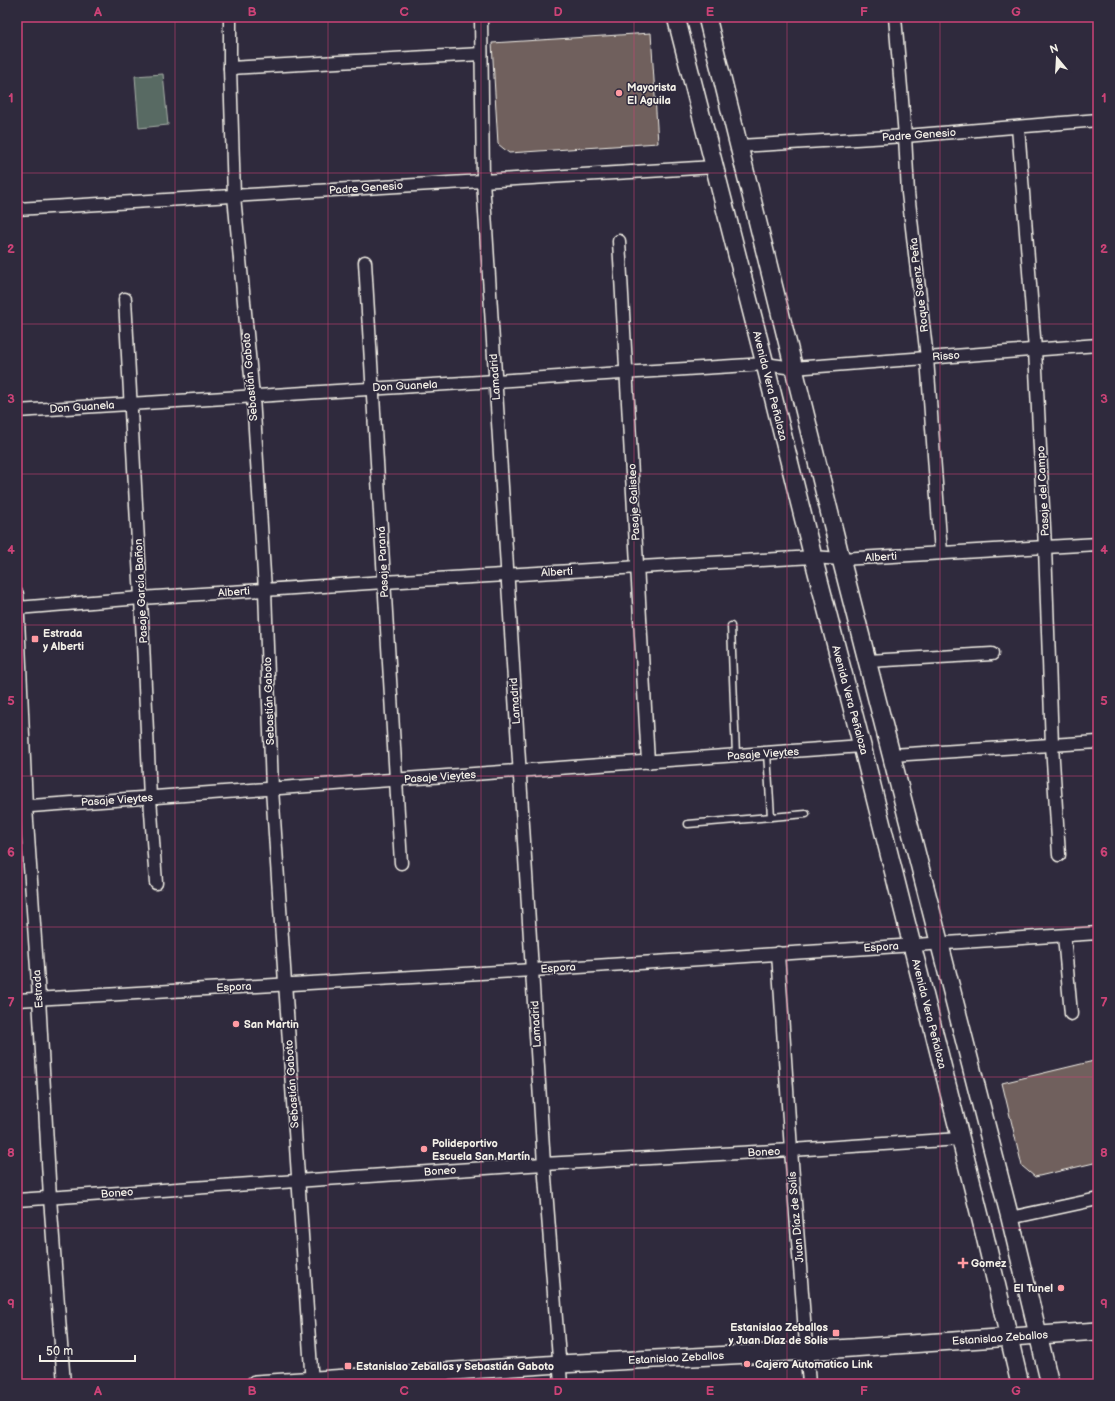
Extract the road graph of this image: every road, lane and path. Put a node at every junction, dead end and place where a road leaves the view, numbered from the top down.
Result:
1 (230, 17) edge
2 (481, 17) edge
3 (676, 17) edge
4 (707, 17) edge
5 (895, 17) edge
6 (481, 54) junction
7 (230, 68) junction
8 (1098, 120) edge
9 (1018, 127) junction
10 (905, 136) junction
11 (739, 146) junction
12 (714, 167) junction
13 (483, 180) junction
14 (234, 196) junction
15 (17, 209) edge
16 (619, 241) dead end
17 (365, 262) dead end
18 (125, 299) dead end
19 (1098, 346) edge
20 (1036, 350) junction
21 (927, 358) junction
22 (765, 364) junction
23 (794, 368) junction
24 (627, 373) junction
25 (496, 381) junction
26 (372, 388) junction
27 (253, 397) junction
28 (130, 404) junction
29 (17, 411) edge
30 (1098, 544) edge
31 (1046, 547) junction
32 (941, 553) junction
33 (813, 557) junction
34 (841, 559) junction
35 (638, 567) junction
36 (508, 574) junction
37 (384, 582) junction
38 (265, 590) junction
39 (17, 594) edge
40 (141, 598) junction
41 (18, 608) edge
42 (731, 626) dead end
43 (992, 654) dead end
44 (868, 661) junction
45 (1098, 742) edge
46 (1052, 745) junction
47 (862, 746) junction
48 (767, 753) junction
49 (736, 755) junction
50 (892, 755) junction
51 (648, 762) junction
52 (520, 771) junction
53 (396, 780) junction
54 (272, 789) junction
55 (150, 798) junction
56 (21, 807) edge
57 (806, 814) dead end
58 (772, 817) junction
59 (688, 824) dead end
60 (1059, 855) dead end
61 (401, 863) dead end
62 (156, 883) dead end
63 (1098, 933) edge
64 (1064, 936) junction
65 (939, 943) junction
66 (911, 945) junction
67 (778, 953) junction
68 (533, 970) junction
69 (286, 984) junction
70 (39, 998) junction
71 (17, 1000) edge
72 (1070, 1014) dead end
73 (960, 1139) junction
74 (791, 1150) junction
75 (544, 1164) junction
76 (298, 1180) junction
77 (50, 1198) junction
78 (1098, 1199) edge
79 (17, 1200) edge
80 (1010, 1218) junction
81 (1098, 1331) edge
82 (1038, 1335) junction
83 (1008, 1337) junction
84 (807, 1351) junction
85 (560, 1364) junction
86 (436, 1378) edge
87 (312, 1382) edge
88 (64, 1384) edge
89 (255, 1384) edge
90 (561, 1384) edge
91 (809, 1384) edge
92 (1020, 1384) edge
93 (1050, 1384) edge

1 - 7 street, Sebastián Gaboto
2 - 6 street, Lamadrid
3 - 12 main road, Avenida Vera Peñaloza
4 - 11 main road
5 - 10 street, Roque Saenz Peña
6 - 7 street
6 - 13 street, Lamadrid
7 - 14 street, Sebastián Gaboto
8 - 9 street, Padre Genesio
9 - 10 street, Padre Genesio
9 - 20 street, Pasaje del Campo
10 - 11 street, Padre Genesio
10 - 21 street, Roque Saenz Peña
11 - 23 main road
12 - 13 street, Padre Genesio
12 - 22 main road, Avenida Vera Peñaloza
13 - 14 street, Padre Genesio
13 - 25 street, Lamadrid
14 - 15 street, Padre Genesio
14 - 27 street, Sebastián Gaboto
16 - 24 street, Pasaje Galisteo
17 - 26 street, Pasaje Paraná
18 - 28 street, Pasaje García Bañon
19 - 20 street, Risso
20 - 21 street, Risso
20 - 31 street, Pasaje del Campo
21 - 23 street, Risso
21 - 32 street, Roque Saenz Peña
22 - 23 street, Don Guanela
22 - 24 street, Don Guanela
22 - 33 main road, Avenida Vera Peñaloza
23 - 34 main road
24 - 25 street, Don Guanela
24 - 35 street, Pasaje Galisteo
25 - 26 street, Don Guanela
25 - 36 street, Lamadrid
26 - 27 street, Don Guanela
26 - 37 street, Pasaje Paraná
27 - 28 street, Don Guanela
27 - 38 street, Sebastián Gaboto
28 - 29 street, Don Guanela
28 - 40 street, Pasaje García Bañon
30 - 31 street, Alberti
31 - 32 street, Alberti
31 - 46 street, Pasaje del Campo
32 - 34 street, Alberti
33 - 34 street, Alberti
33 - 35 street, Alberti
33 - 47 main road, Avenida Vera Peñaloza
34 - 44 main road
35 - 36 street, Alberti
35 - 51 street, Pasaje Galisteo
36 - 37 street, Alberti
36 - 52 street, Lamadrid
37 - 38 street, Alberti
37 - 53 street, Pasaje Paraná
38 - 40 street, Alberti
38 - 54 street, Sebastián Gaboto
39 - 41 street, Estrada
40 - 41 street, Alberti
40 - 55 street, Pasaje García Bañon
41 - 56 street, Estrada
42 - 49 lane
43 - 44 street
44 - 50 main road
45 - 46 street
46 - 50 street
46 - 60 street, Pasaje del Campo
47 - 48 street, Pasaje Vieytes
47 - 66 main road, Avenida Vera Peñaloza
48 - 49 street, Pasaje Vieytes
48 - 58 lane
49 - 51 street, Pasaje Vieytes
50 - 65 main road
51 - 52 street, Pasaje Vieytes
52 - 53 street, Pasaje Vieytes
52 - 68 street, Lamadrid
53 - 54 street, Pasaje Vieytes
53 - 61 street, Pasaje Paraná
54 - 55 street, Pasaje Vieytes
54 - 69 street, Sebastián Gaboto
55 - 56 street, Pasaje Vieytes
55 - 62 street, Pasaje García Bañon
56 - 70 street, Estrada
57 - 58 lane
58 - 59 lane
63 - 64 street, Espora
64 - 65 street, Espora
64 - 72 street
65 - 66 street, Espora
65 - 80 main road
66 - 67 street, Espora
66 - 73 main road, Avenida Vera Peñaloza
67 - 68 street, Espora
67 - 74 street, Juan Díaz de Solís
68 - 69 street, Espora
68 - 75 street, Lamadrid
69 - 70 street, Espora
69 - 76 street, Sebastián Gaboto
70 - 71 street, Espora
70 - 77 street, Estrada
73 - 74 street, Boneo
73 - 83 main road, Avenida Vera Peñaloza
74 - 75 street, Boneo
74 - 84 street, Juan Díaz de Solís
75 - 76 street, Boneo
75 - 85 street, Lamadrid
76 - 77 street, Boneo
76 - 87 street, Sebastián Gaboto
77 - 79 street, Boneo
77 - 88 street, Estrada
78 - 80 street
80 - 82 main road
81 - 82 main road, Estanislao Zeballos
82 - 83 main road, Estanislao Zeballos
82 - 93 main road
83 - 84 main road, Estanislao Zeballos
83 - 92 main road, Avenida Vera Peñaloza
84 - 85 main road, Estanislao Zeballos
84 - 91 street, Juan Díaz de Solís
85 - 86 main road, Estanislao Zeballos
85 - 90 street, Lamadrid
86 - 87 main road, Estanislao Zeballos
87 - 89 main road, Estanislao Zeballos

